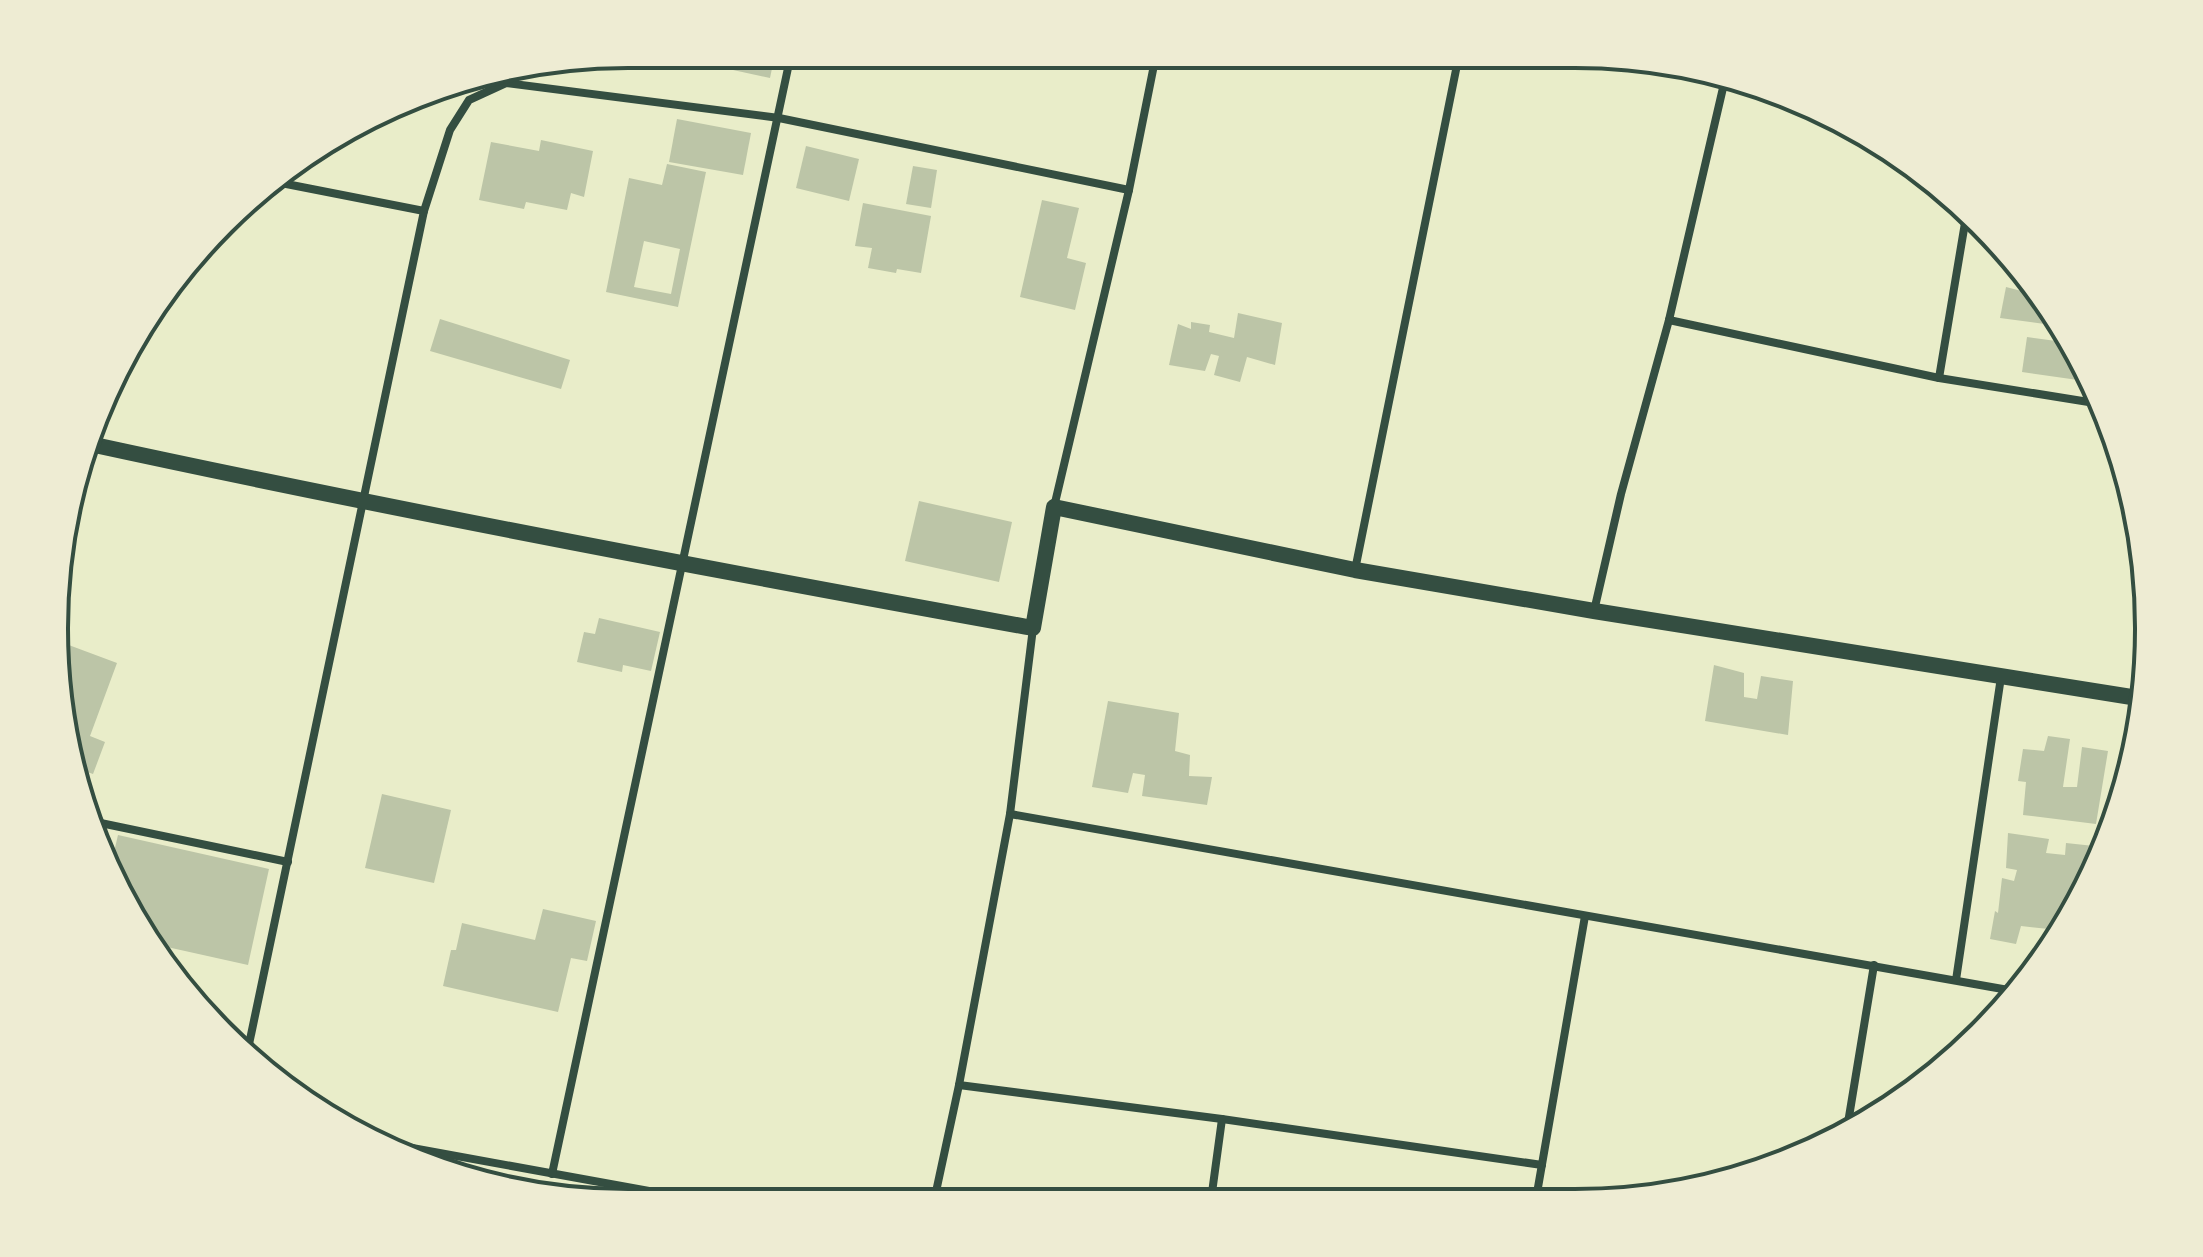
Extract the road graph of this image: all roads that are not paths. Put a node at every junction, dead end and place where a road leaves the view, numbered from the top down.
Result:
1 (788, 68) edge
2 (1153, 68) edge
3 (1456, 68) edge
4 (1723, 88) edge
5 (779, 118) junction
6 (287, 184) edge
7 (1129, 190) junction
8 (424, 211) junction
9 (1964, 226) edge
10 (1669, 320) junction
11 (1939, 378) junction
12 (2086, 402) edge
13 (99, 446) edge
14 (363, 503) junction
15 (1054, 507) junction
16 (683, 565) junction
17 (1355, 570) junction
18 (1594, 611) junction
19 (1033, 628) junction
20 (2001, 676) junction
21 (2131, 696) edge
22 (1010, 814) junction
23 (104, 824) edge
24 (288, 862) junction
25 (1585, 916) junction
26 (1874, 965) junction
27 (1956, 980) junction
28 (2003, 989) edge
29 (250, 1041) edge
30 (959, 1085) junction
31 (1849, 1117) edge
32 (1222, 1119) junction
33 (426, 1151) edge
34 (1542, 1165) junction
35 (552, 1174) junction
36 (636, 1189) edge
37 (937, 1189) edge
38 (1212, 1189) edge
39 (1538, 1189) edge

1 - 5 street
2 - 7 street
3 - 17 street
4 - 10 street
5 - 7 street
5 - 8 street
5 - 16 street
6 - 8 street
7 - 15 street
8 - 14 street
9 - 11 street
10 - 11 street
10 - 18 street
11 - 12 street
13 - 14 main road
14 - 16 main road
14 - 24 street
15 - 17 main road
15 - 19 main road
16 - 19 main road
16 - 35 street
17 - 18 main road
18 - 20 main road
19 - 22 street
20 - 21 main road
20 - 27 street
22 - 25 street
22 - 30 street
23 - 24 street
24 - 29 street
25 - 26 street
25 - 34 street
26 - 27 street
26 - 31 street
27 - 28 street
30 - 32 street
30 - 37 street
32 - 34 street
32 - 38 street
33 - 35 street
34 - 39 street
35 - 36 street

